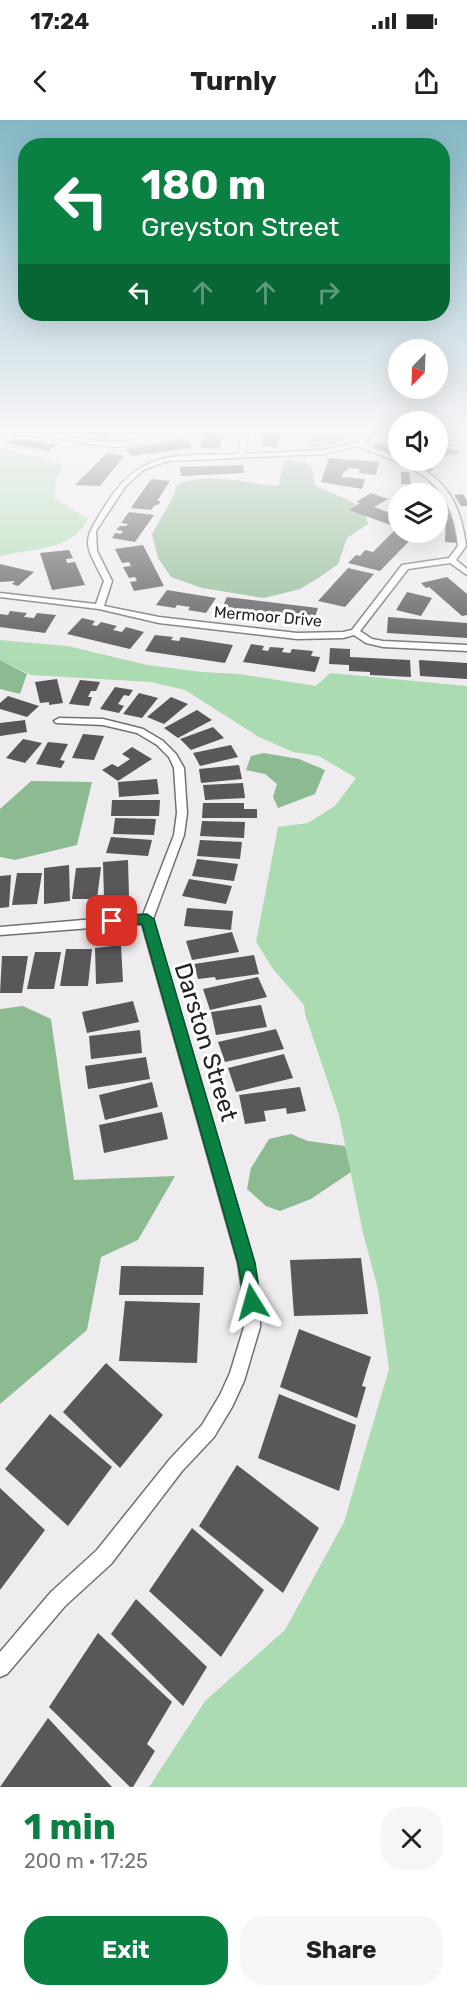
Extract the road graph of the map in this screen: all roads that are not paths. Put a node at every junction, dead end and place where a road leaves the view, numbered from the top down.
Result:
1 (106, 510) edge
2 (455, 510) edge
3 (452, 560) junction
4 (467, 573) edge
5 (0, 595) edge
6 (99, 607) junction
7 (355, 632) junction
8 (467, 648) edge
9 (59, 721) dead end
10 (147, 919) junction
11 (0, 931) edge
12 (0, 1667) edge

1 - 6 street
2 - 3 street
3 - 4 street
3 - 7 street
5 - 6 street, Mermoor Drive
6 - 7 street, Mermoor Drive
7 - 8 street
9 - 10 street
10 - 11 street
10 - 12 street, Darston Street

